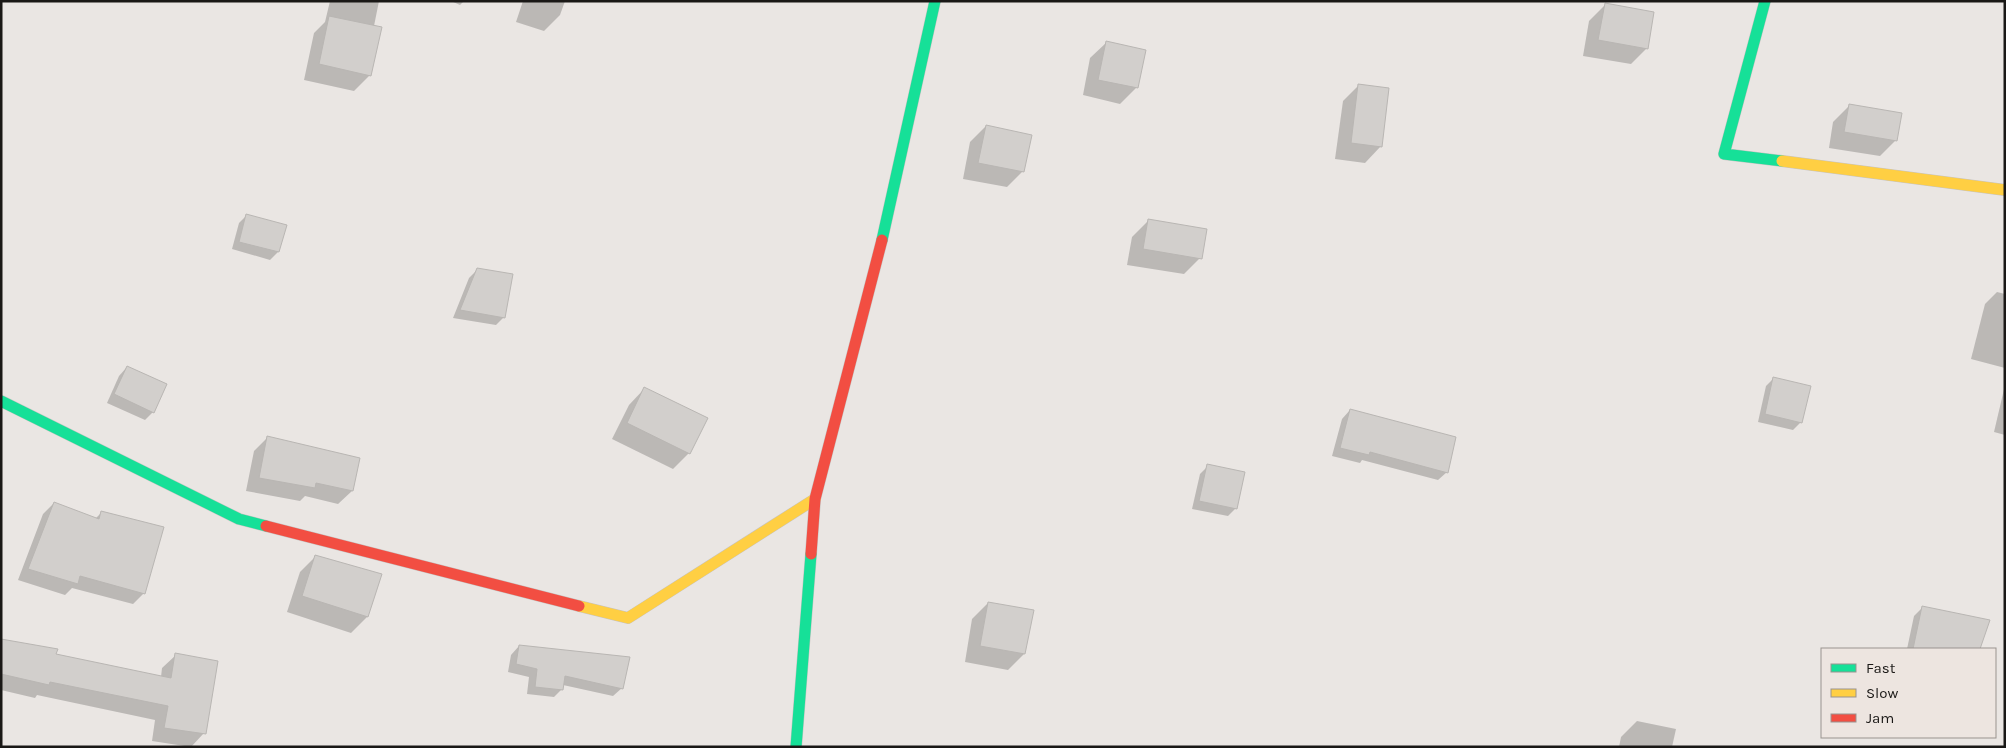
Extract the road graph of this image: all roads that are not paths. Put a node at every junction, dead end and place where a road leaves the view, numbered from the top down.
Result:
1 (935, 1) edge
2 (1765, 1) edge
3 (2005, 190) edge
4 (1, 401) edge
5 (816, 499) junction
6 (796, 747) edge

1 - 5 street
2 - 3 street
4 - 5 street
5 - 6 street

